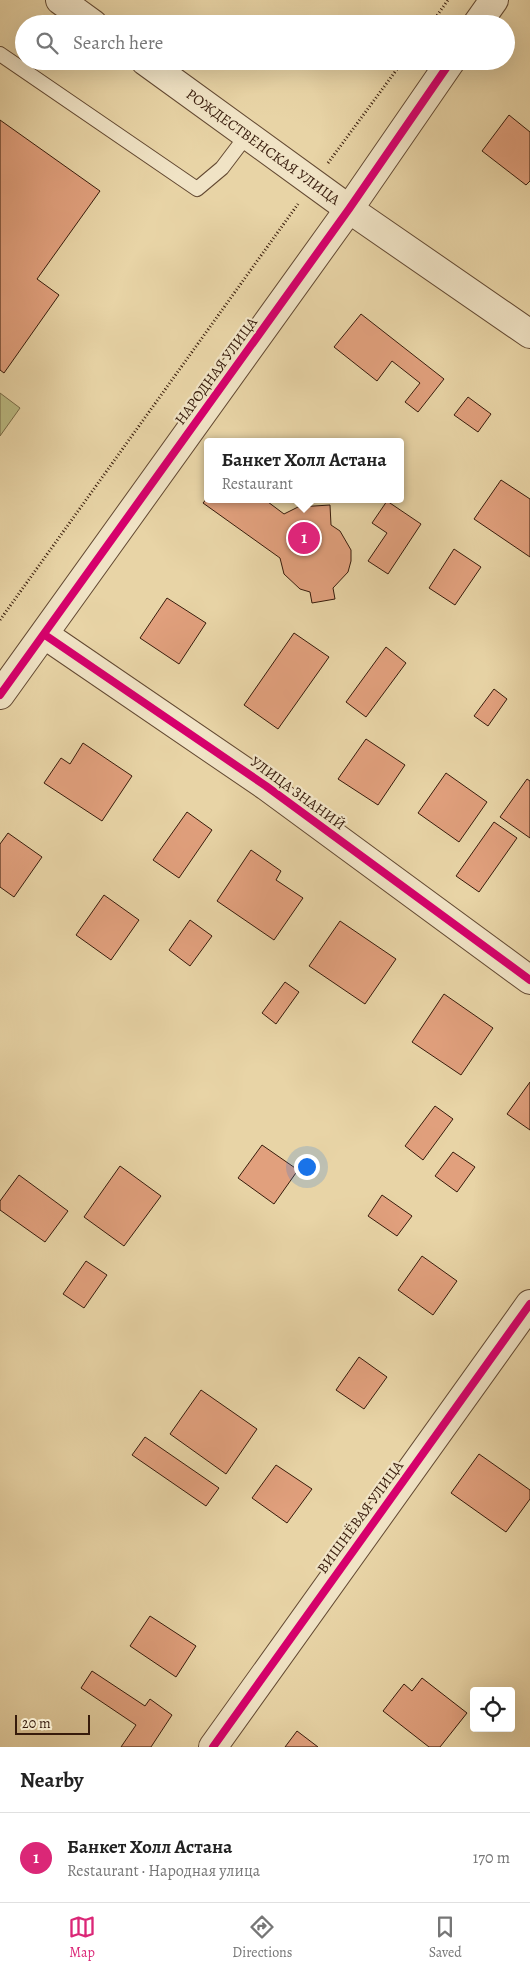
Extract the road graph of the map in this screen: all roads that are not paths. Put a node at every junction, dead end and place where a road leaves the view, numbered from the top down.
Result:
1 (60, 0) edge
2 (494, 0) edge
3 (81, 15) edge
4 (483, 15) edge
5 (0, 54) edge
6 (15, 64) edge
7 (23, 70) edge
8 (157, 70) edge
9 (445, 70) edge
10 (247, 135) junction
11 (349, 209) junction
12 (530, 334) edge
13 (45, 635) junction
14 (0, 694) edge
15 (530, 980) edge
16 (530, 1304) edge
17 (213, 1747) edge

1 - 3 street
2 - 4 street
5 - 6 lane
7 - 10 lane
8 - 10 street, РОЖДЕСТВЕНСКАЯ УЛИЦА
9 - 11 street, НАРОДНАЯ УЛИЦА
10 - 11 street, РОЖДЕСТВЕНСКАЯ УЛИЦА
11 - 12 street, РОЖДЕСТВЕНСКАЯ УЛИЦА
11 - 13 street, НАРОДНАЯ УЛИЦА
13 - 14 street, НАРОДНАЯ УЛИЦА
13 - 15 street, УЛИЦА ЗНАНИЙ
16 - 17 street, ВИШНЁВАЯ УЛИЦА

